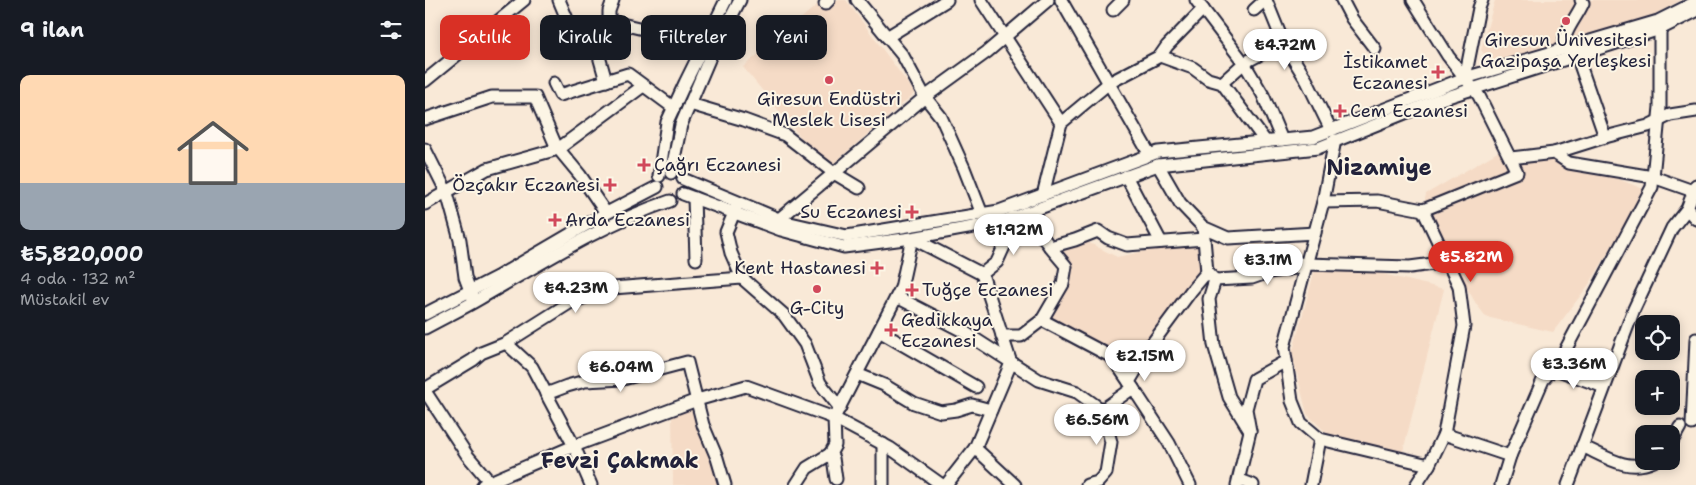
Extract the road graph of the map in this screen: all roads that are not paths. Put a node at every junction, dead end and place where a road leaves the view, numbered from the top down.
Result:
1 (524, 0) edge
2 (559, 0) edge
3 (613, 0) edge
4 (740, 0) edge
5 (857, 0) edge
6 (947, 0) edge
7 (981, 0) edge
8 (1048, 0) edge
9 (1061, 0) edge
10 (1123, 0) edge
11 (1265, 0) edge
12 (1341, 0) edge
13 (1413, 0) edge
14 (1482, 0) edge
15 (1581, 0) edge
16 (722, 1) edge
17 (1696, 2) edge
18 (1199, 4) edge
19 (1113, 10) dead end
20 (1254, 10) dead end
21 (1696, 10) edge
22 (641, 28) edge
23 (1660, 29) junction
24 (887, 37) junction
25 (1005, 37) junction
26 (1283, 42) junction
27 (1375, 49) dead end
28 (1564, 49) junction
29 (1160, 56) junction
30 (1577, 56) junction
31 (1244, 63) junction
32 (1465, 78) junction
33 (605, 80) junction
34 (425, 81) edge
35 (554, 83) dead end
36 (1109, 83) junction
37 (1222, 83) junction
38 (643, 86) junction
39 (1473, 89) junction
40 (925, 97) junction
41 (690, 104) junction
42 (674, 108) junction
43 (1696, 111) edge
44 (425, 119) edge
45 (1658, 120) junction
46 (1061, 123) junction
47 (1333, 135) junction
48 (1605, 137) junction
49 (1282, 140) junction
50 (1266, 142) junction
51 (425, 149) edge
52 (558, 149) junction
53 (1554, 153) junction
54 (1150, 155) junction
55 (1511, 158) junction
56 (1158, 165) junction
57 (671, 173) junction
58 (834, 173) junction
59 (1127, 176) junction
60 (1653, 177) junction
61 (683, 179) junction
62 (658, 182) junction
63 (859, 188) dead end
64 (1695, 188) edge
65 (447, 193) junction
66 (1043, 195) junction
67 (689, 196) junction
68 (671, 201) junction
69 (1323, 202) junction
70 (425, 204) edge
71 (736, 208) junction
72 (1423, 210) junction
73 (1687, 210) junction
74 (606, 213) junction
75 (1025, 213) junction
76 (982, 214) junction
77 (1013, 217) junction
78 (1696, 219) edge
79 (778, 220) junction
80 (1203, 227) junction
81 (1315, 233) junction
82 (912, 238) junction
83 (1204, 239) junction
84 (1161, 242) junction
85 (1050, 247) junction
86 (696, 259) dead end
87 (1307, 260) junction
88 (1448, 262) junction
89 (983, 274) junction
90 (1211, 276) junction
91 (742, 278) junction
92 (473, 296) junction
93 (897, 297) junction
94 (425, 314) edge
95 (1042, 320) junction
96 (425, 328) edge
97 (879, 331) junction
98 (1002, 336) junction
99 (1696, 339) edge
100 (506, 343) junction
101 (1151, 346) junction
102 (1112, 357) junction
103 (1286, 361) junction
104 (1011, 363) junction
105 (1553, 368) junction
106 (857, 374) junction
107 (1131, 385) junction
108 (976, 387) dead end
109 (1604, 388) junction
110 (425, 390) edge
111 (546, 394) junction
112 (697, 400) junction
113 (840, 408) junction
114 (991, 410) junction
115 (1102, 410) junction
116 (835, 418) junction
117 (1692, 424) dead end
118 (1250, 432) junction
119 (1444, 434) junction
120 (1320, 439) junction
121 (883, 444) junction
122 (574, 446) junction
123 (1582, 446) junction
124 (975, 448) junction
125 (830, 454) junction
126 (1510, 456) junction
127 (1429, 465) junction
128 (1635, 466) edge
129 (836, 479) dead end
130 (1239, 482) edge
131 (486, 483) edge
132 (591, 485) edge
133 (725, 485) edge
134 (796, 485) edge
135 (883, 485) edge
136 (944, 485) edge
137 (1015, 485) edge
138 (1087, 485) edge
139 (1190, 485) edge
140 (1253, 485) edge
141 (1311, 485) edge
142 (1416, 485) edge
143 (1502, 485) edge
144 (1568, 485) edge

1 - 34 street
2 - 33 street
3 - 22 street
4 - 41 street
5 - 24 street
6 - 24 street
7 - 25 street
8 - 25 street
9 - 36 street
10 - 19 street
11 - 20 street
11 - 26 street
12 - 27 street
13 - 32 street
14 - 32 street
15 - 28 street
16 - 42 street
17 - 28 street
18 - 29 street
18 - 31 street
21 - 23 street
23 - 30 street
23 - 45 street
24 - 40 street
25 - 40 street
25 - 46 street
26 - 31 street
26 - 47 street
28 - 32 street
29 - 36 street
29 - 37 street
30 - 39 street
30 - 48 street
31 - 37 street
31 - 49 street
32 - 39 street
32 - 47 street
33 - 35 street
33 - 38 street
36 - 46 street
36 - 54 street
37 - 50 street
38 - 42 street
38 - 52 street
39 - 47 street
39 - 55 street
40 - 58 street
40 - 76 street
41 - 57 street
41 - 58 street
42 - 62 street
43 - 45 street
44 - 52 street
45 - 48 street
45 - 60 street
46 - 66 street
47 - 49 street
47 - 56 street
47 - 69 street
48 - 53 street
49 - 50 street
50 - 54 street
51 - 65 street
52 - 65 street
52 - 74 street
53 - 55 street
53 - 60 street
54 - 66 street
55 - 72 street
56 - 59 street
56 - 80 street
57 - 61 street
57 - 62 street
58 - 63 street
58 - 79 street
59 - 75 street
59 - 84 street
60 - 64 street
60 - 105 street
61 - 67 street
61 - 71 street
62 - 68 street
62 - 74 street
64 - 73 street
65 - 70 street
65 - 92 street
66 - 76 street
67 - 68 street
67 - 71 street
67 - 86 street
68 - 92 street
69 - 72 street
69 - 81 street
71 - 79 street
71 - 82 street
71 - 91 street
72 - 88 street
73 - 78 street
73 - 109 street
74 - 92 street
75 - 77 street
75 - 85 street
76 - 79 street
77 - 82 street
77 - 89 street
80 - 81 street
80 - 83 street
81 - 87 street
82 - 89 street
82 - 93 street
83 - 84 street
83 - 90 street
84 - 85 street
85 - 95 street
87 - 88 street
87 - 90 street
87 - 103 street
88 - 119 street
89 - 98 street
90 - 101 street
90 - 118 street
91 - 100 street
91 - 113 street
92 - 94 street
92 - 96 street
93 - 97 street
93 - 104 street
95 - 98 street
95 - 102 street
97 - 106 street
97 - 108 street
98 - 104 street
99 - 117 street
100 - 110 street
100 - 111 street
101 - 102 street
101 - 107 street
102 - 107 street
103 - 118 street
103 - 120 street
104 - 114 street
104 - 115 street
105 - 109 street
105 - 126 street
106 - 113 street
106 - 114 street
107 - 115 street
107 - 139 street
109 - 123 street
110 - 131 street
111 - 112 street
111 - 122 street
112 - 116 street
112 - 122 street
112 - 133 street
113 - 116 street
114 - 124 street
115 - 138 street
116 - 121 street
116 - 125 street
118 - 130 street
119 - 126 street
119 - 127 street
120 - 127 street
120 - 141 street
121 - 135 street
121 - 136 street
122 - 131 street
122 - 132 street
123 - 128 street
123 - 144 street
124 - 136 street
124 - 137 street
125 - 129 street
125 - 134 street
126 - 143 street
127 - 142 street
130 - 140 street

